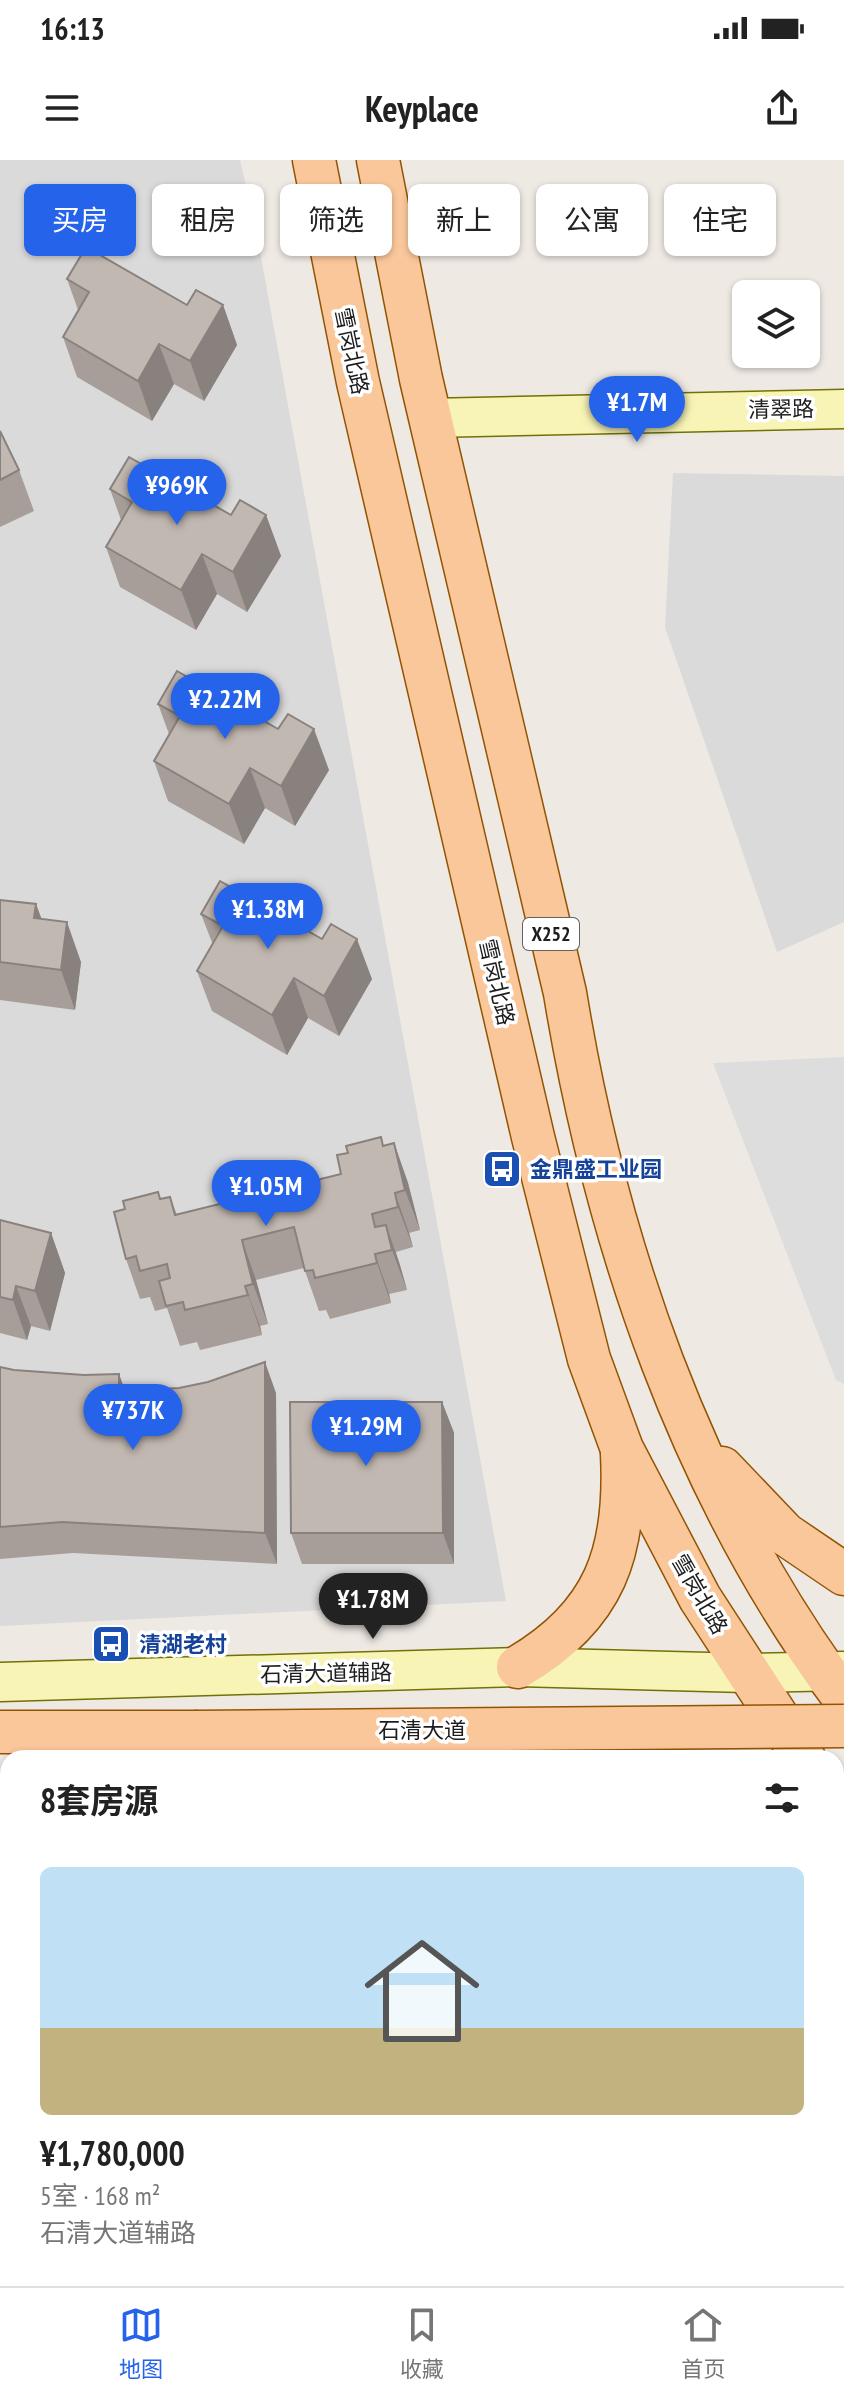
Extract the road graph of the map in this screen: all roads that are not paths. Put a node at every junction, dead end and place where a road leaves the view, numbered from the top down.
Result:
1 (314, 160) edge
2 (378, 160) edge
3 (844, 409) edge
4 (430, 418) junction
5 (688, 1425) junction
6 (622, 1449) junction
7 (844, 1574) edge
8 (518, 1667) junction
9 (746, 1673) junction
10 (837, 1680) edge
11 (0, 1682) edge
12 (844, 1726) edge
13 (0, 1732) edge
14 (799, 1750) edge

1 - 6 main road, 雪岗北路 / X252
2 - 4 main road, X252
3 - 4 main road, 清翠路
4 - 5 main road, X252
5 - 7 main road
5 - 10 main road, X252
6 - 8 main road
6 - 9 main road, 雪岗北路 / X252
8 - 9 main road, 石清大道辅路
8 - 11 main road, 石清大道辅路
9 - 10 main road, 石清大道辅路
9 - 14 main road, 雪岗北路 / X252
12 - 13 main road, 石清大道, bridge

